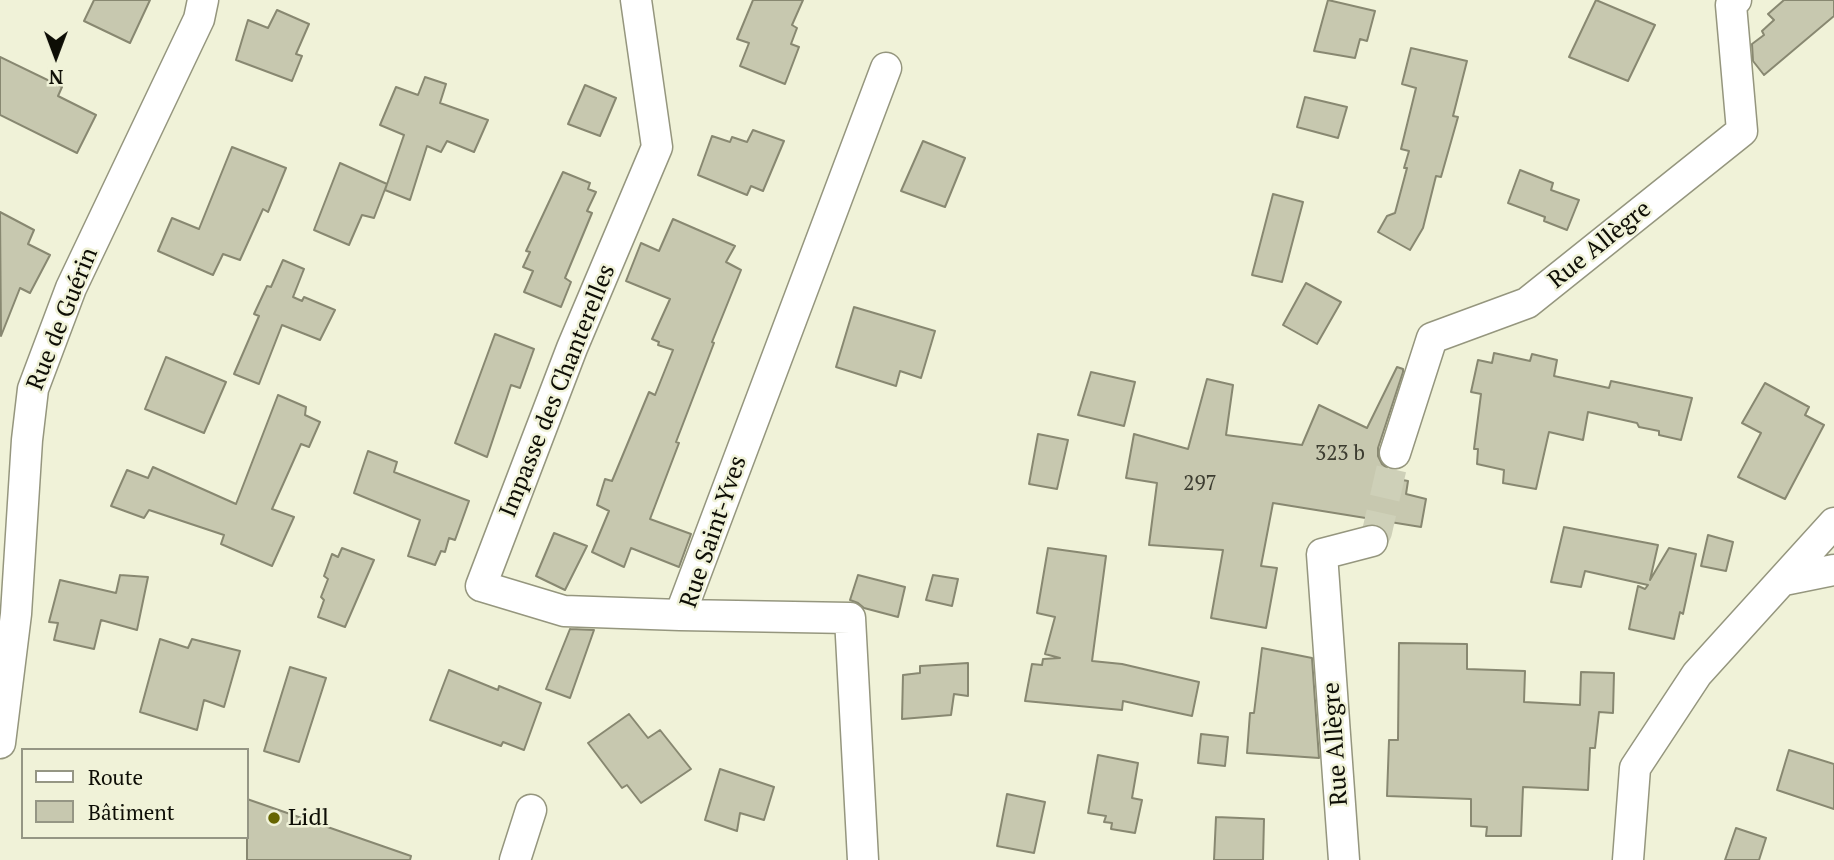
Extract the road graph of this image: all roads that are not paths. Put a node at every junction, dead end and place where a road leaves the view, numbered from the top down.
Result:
1 (203, 0) edge
2 (636, 0) edge
3 (1736, 0) edge
4 (886, 68) dead end
5 (1395, 453) tunnel mouth
6 (1834, 523) edge
7 (1372, 541) dead end
8 (1834, 570) edge
9 (1784, 580) junction
10 (680, 615) junction
11 (0, 743) edge
12 (531, 810) dead end
13 (514, 860) edge
14 (863, 860) edge
15 (1344, 860) edge
16 (1628, 860) edge

1 - 11 street, Rue de Guérin
2 - 10 street, Impasse des Chanterelles
3 - 5 street, Rue Allègre
4 - 10 street, Rue Saint-Yves
6 - 9 street
7 - 15 street, Rue Allègre
8 - 9 street
9 - 16 street
10 - 14 street, Rue Saint-Yves
12 - 13 street

